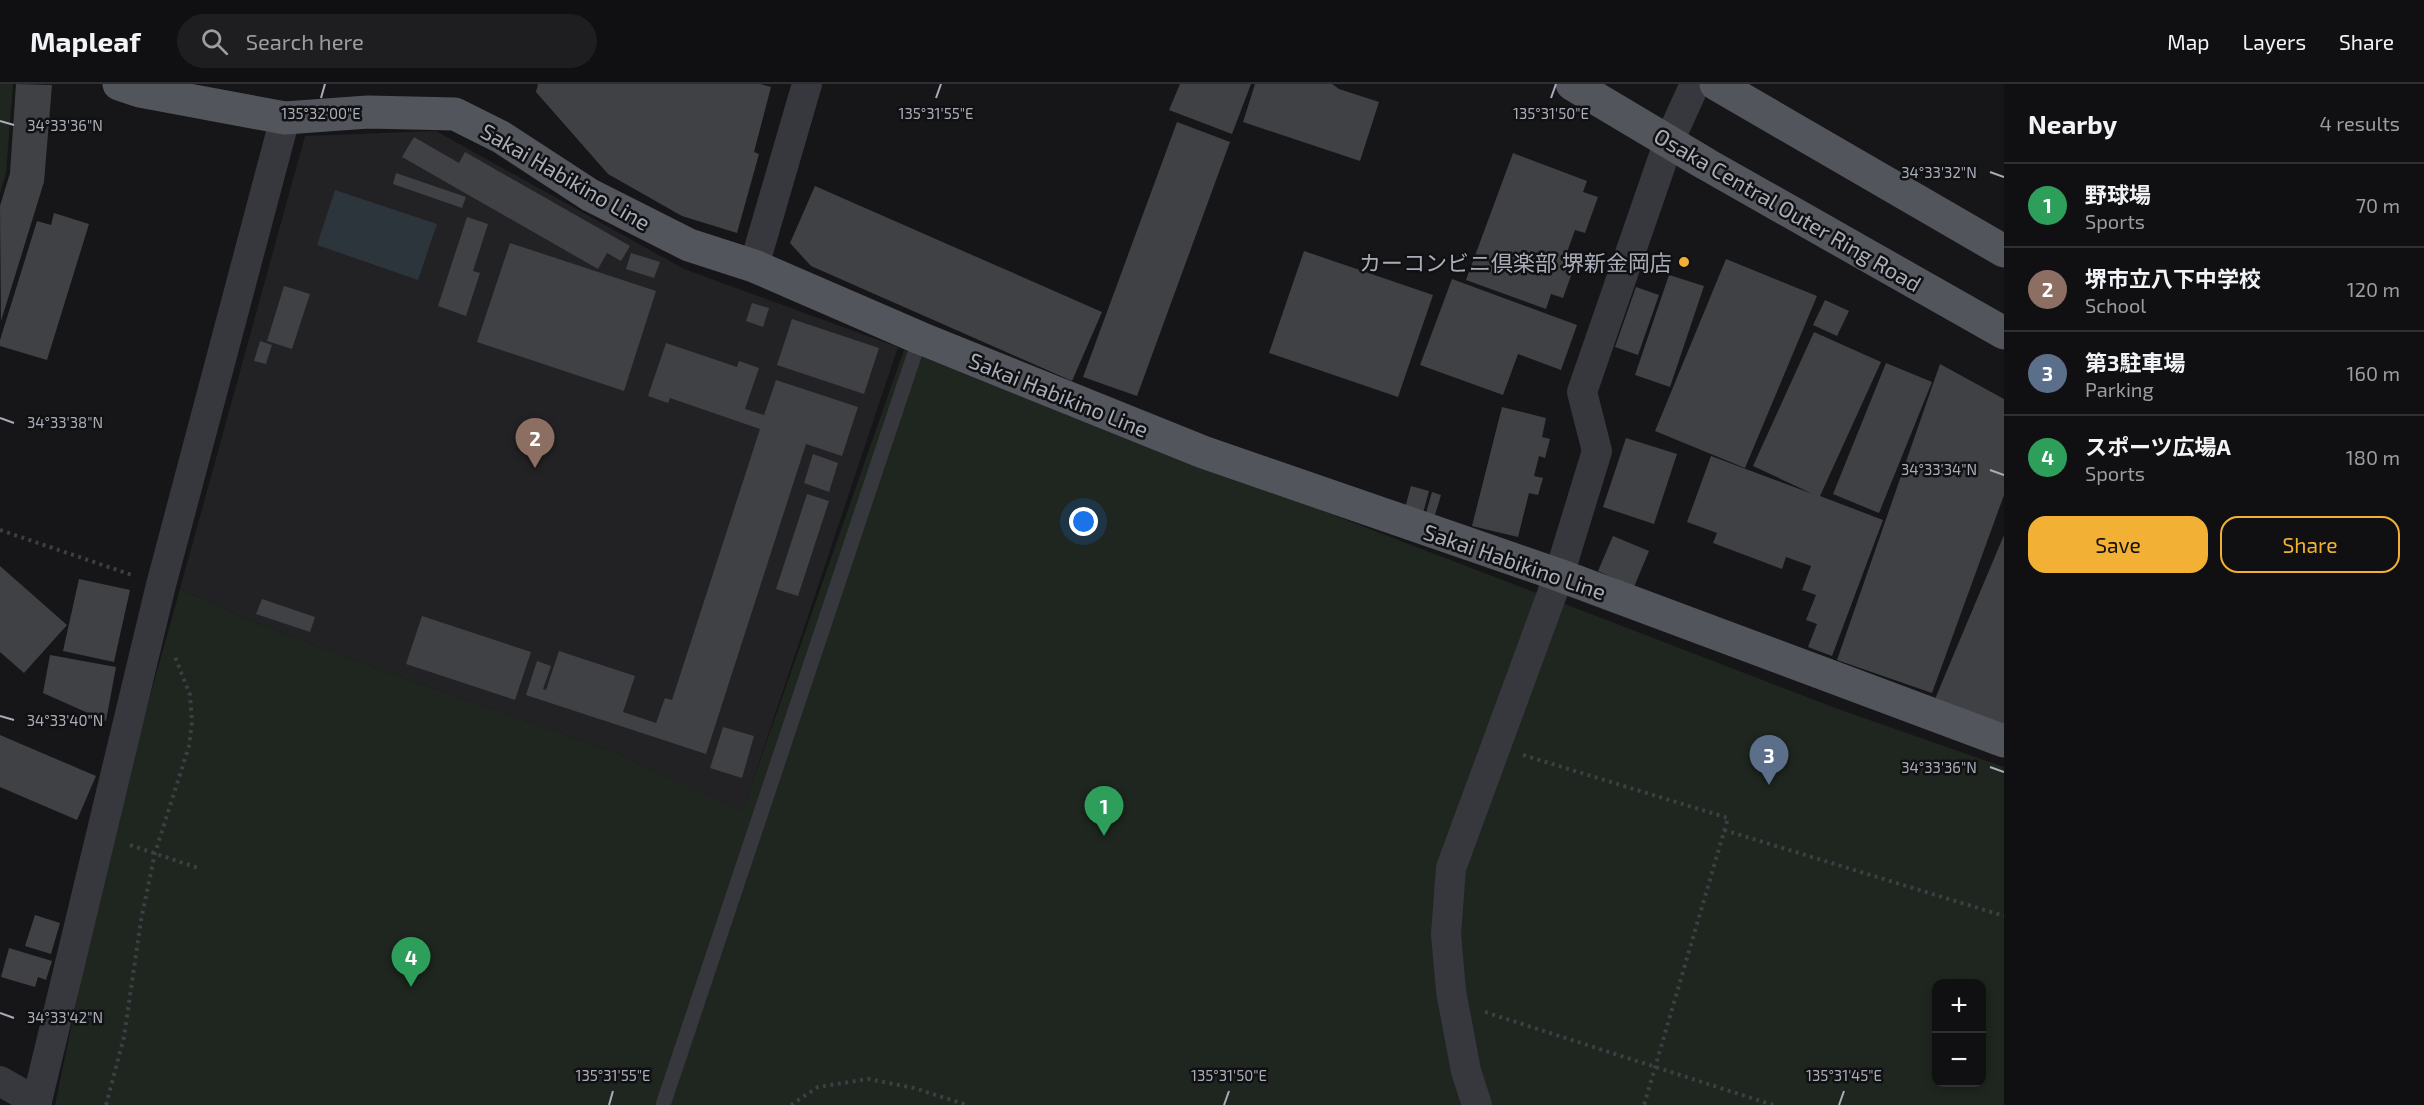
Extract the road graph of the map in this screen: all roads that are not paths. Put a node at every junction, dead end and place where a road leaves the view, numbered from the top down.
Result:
1 (119, 84) edge
2 (807, 84) edge
3 (1572, 84) edge
4 (1695, 84) edge
5 (1716, 84) edge
6 (285, 118) junction
7 (1668, 141) junction
8 (2004, 251) edge
9 (754, 266) junction
10 (2004, 333) edge
11 (920, 338) junction
12 (1558, 575) junction
13 (2004, 741) edge
14 (0, 1081) edge
15 (37, 1103) edge
16 (663, 1105) edge
17 (1477, 1105) edge

1 - 6 main road, Sakai Habikino Line
2 - 9 street
3 - 7 main road, Osaka Central Outer Ring Road
4 - 7 street
5 - 8 main road
6 - 9 main road, Sakai Habikino Line
6 - 15 street
7 - 10 main road, Osaka Central Outer Ring Road
7 - 12 street
9 - 11 main road, Sakai Habikino Line
11 - 12 main road, Sakai Habikino Line
11 - 16 lane
12 - 13 main road, Sakai Habikino Line
12 - 17 street
14 - 15 street

